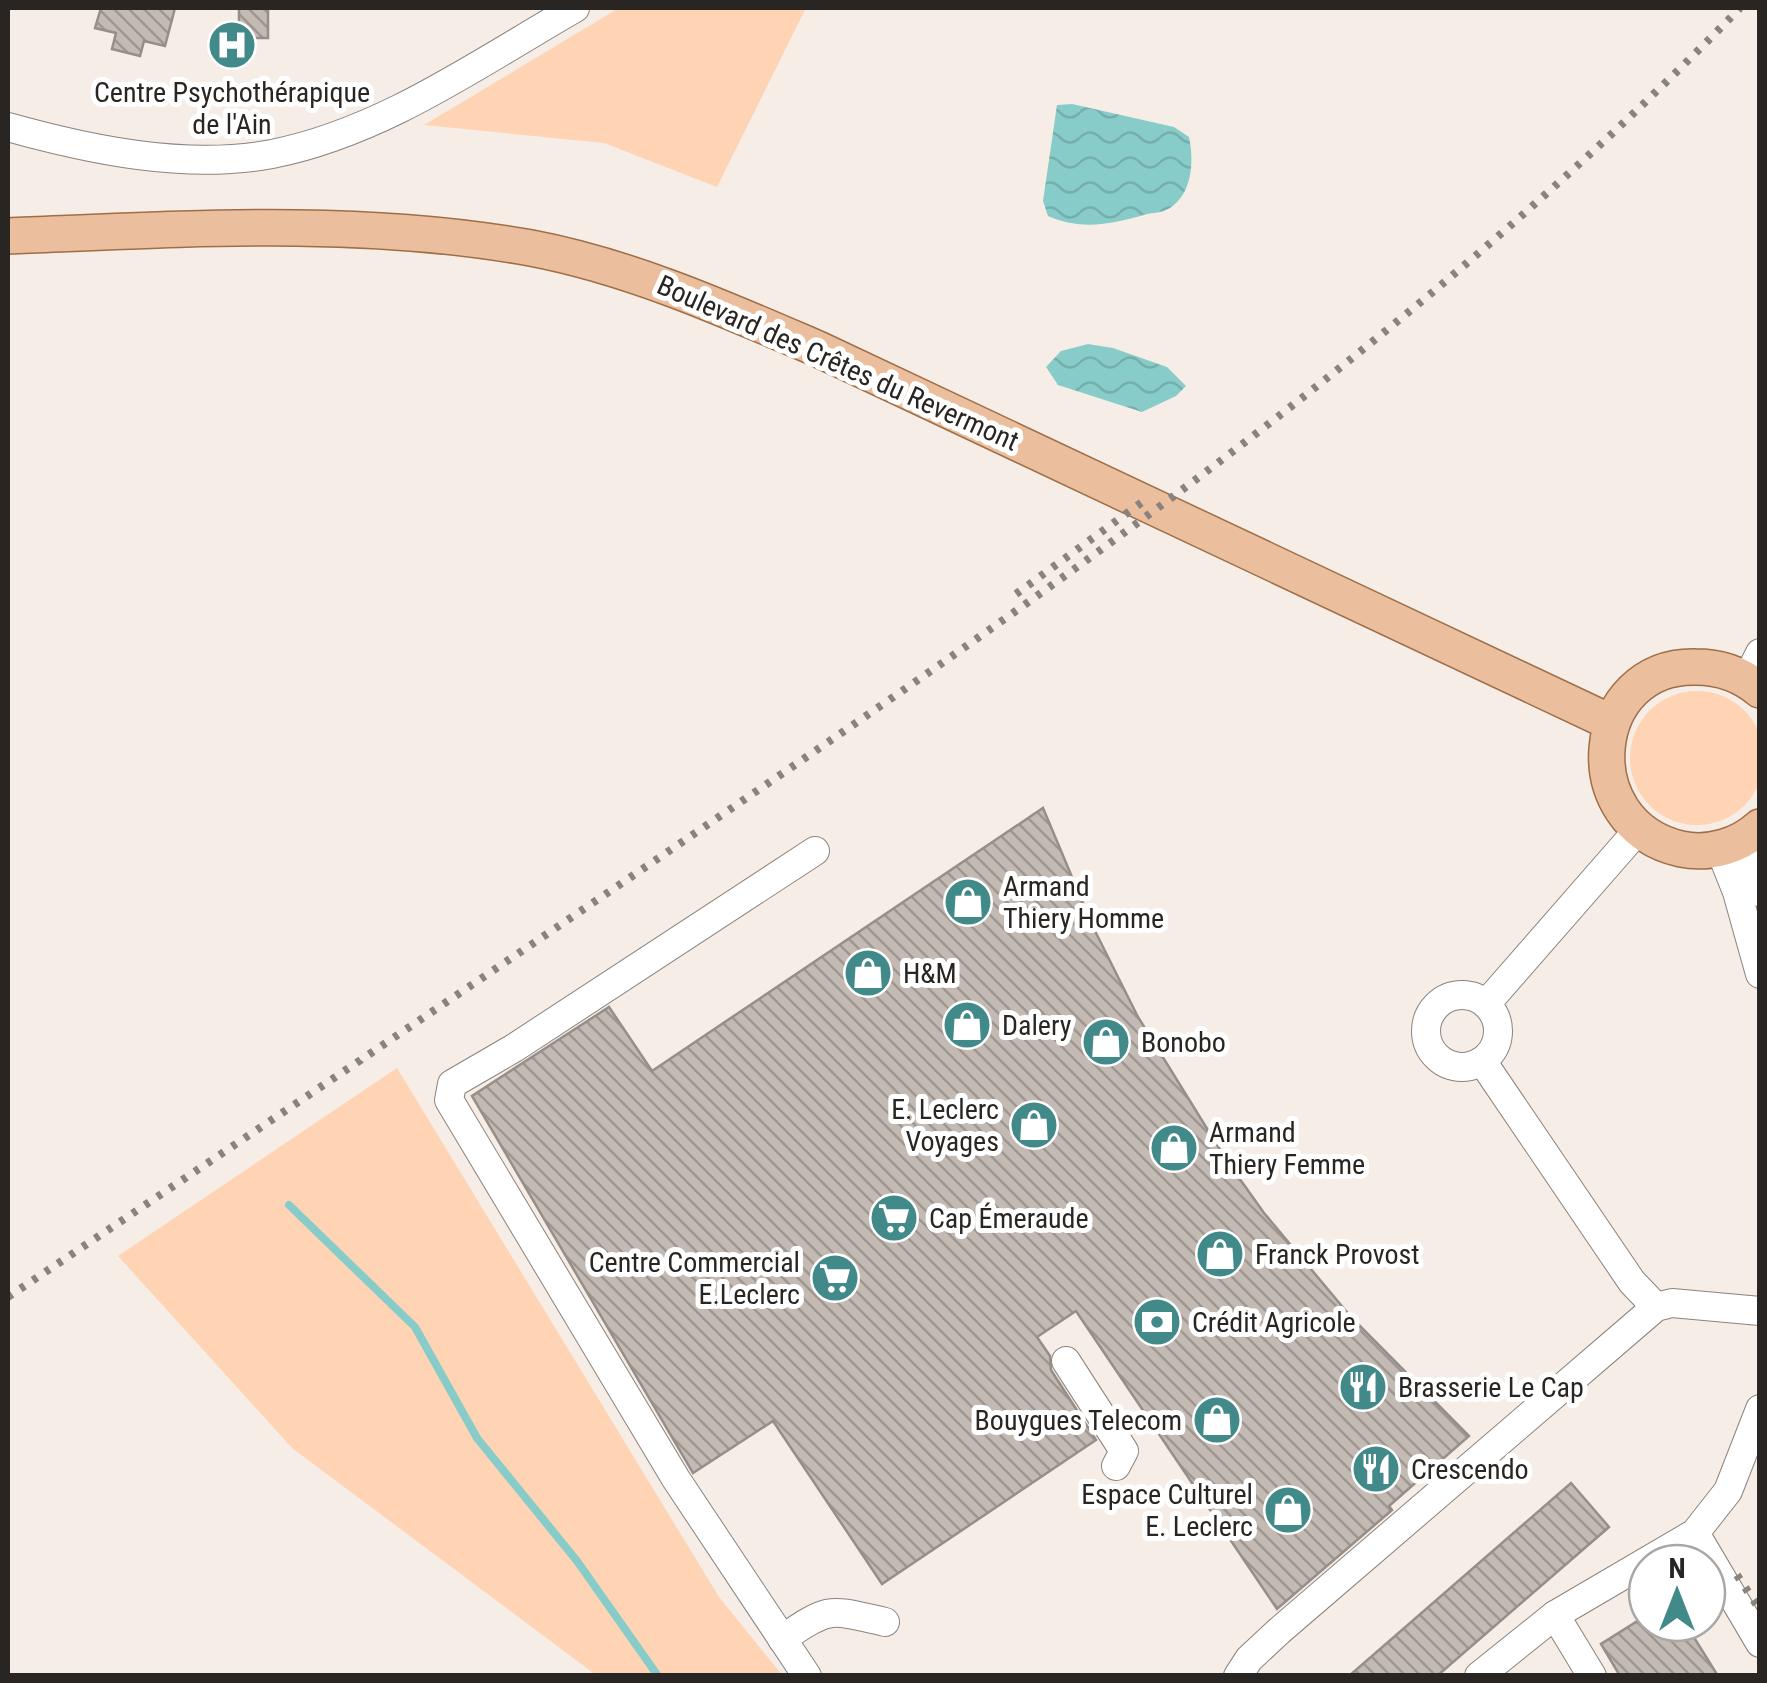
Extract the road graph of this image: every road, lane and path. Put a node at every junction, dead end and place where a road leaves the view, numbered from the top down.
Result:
1 (574, 8) edge
2 (8, 126) edge
3 (8, 236) edge
4 (1755, 674) edge
5 (1612, 723) junction
6 (1638, 830) junction
7 (1743, 838) edge
8 (815, 852) dead end
9 (1760, 892) edge
10 (1760, 974) edge
11 (1486, 1004) junction
12 (1482, 1062) junction
13 (1656, 1308) junction
14 (1760, 1311) edge
15 (1066, 1361) dead end
16 (1760, 1410) edge
17 (1116, 1466) dead end
18 (1695, 1533) junction
19 (1556, 1615) junction
20 (885, 1622) dead end
21 (782, 1639) junction
22 (1760, 1643) edge
23 (807, 1676) edge
24 (1238, 1676) edge
25 (1479, 1676) edge
26 (1592, 1676) edge

1 - 2 street
3 - 5 main road, Boulevard des Crêtes du Revermont
4 - 5 main road
5 - 6 main road
6 - 7 main road
6 - 11 street
7 - 9 street
7 - 10 street
8 - 21 street
11 - 12 street
11 - 12 street
12 - 13 street
13 - 14 street
13 - 24 street
15 - 17 street
16 - 18 street
18 - 19 street
18 - 22 street
19 - 25 street
19 - 26 street
20 - 21 street
21 - 23 street

